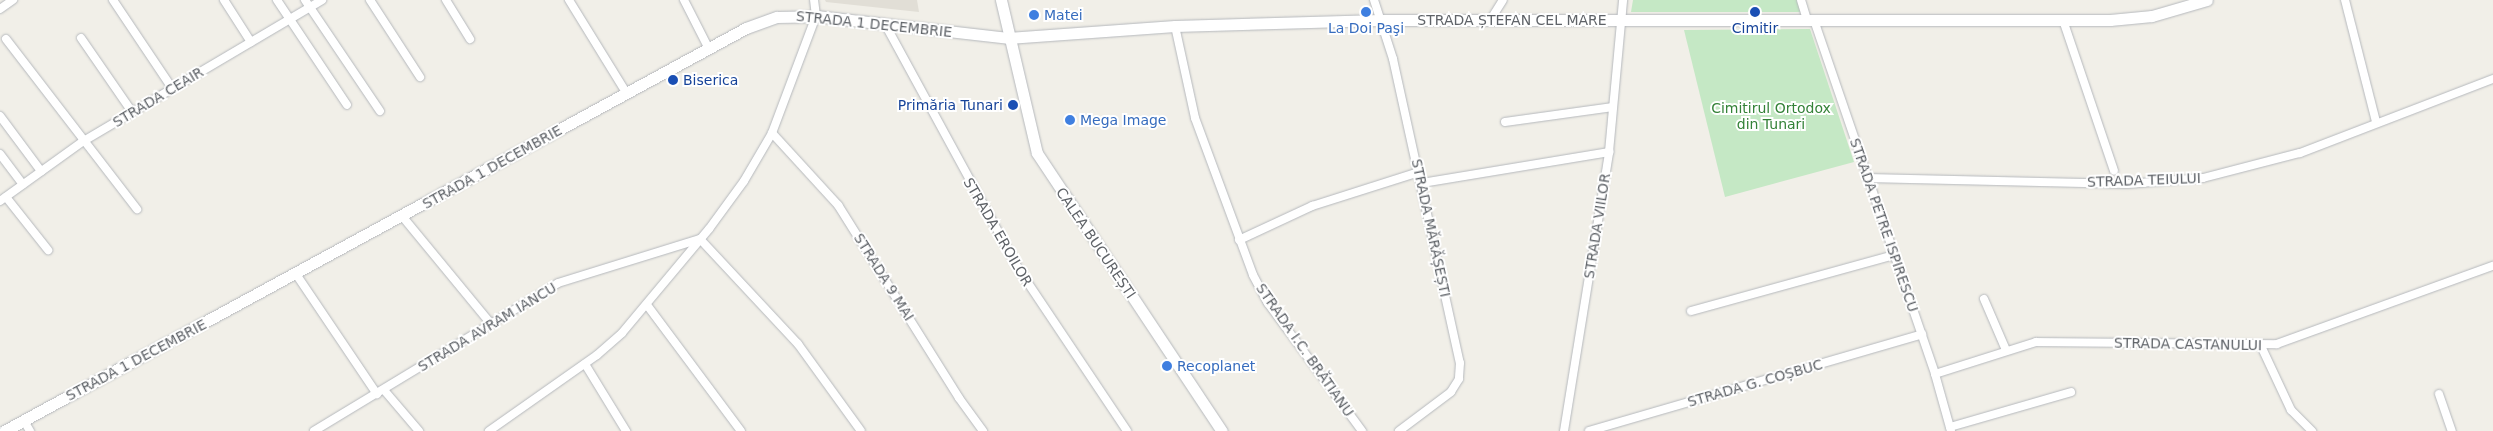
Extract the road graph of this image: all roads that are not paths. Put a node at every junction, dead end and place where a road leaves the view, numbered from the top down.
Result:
1 (13, 0) edge
2 (113, 0) edge
3 (224, 0) edge
4 (277, 0) edge
5 (322, 0) edge
6 (370, 0) edge
7 (446, 0) edge
8 (569, 0) edge
9 (684, 0) edge
10 (814, 0) edge
11 (1374, 0) edge
12 (1503, 0) edge
13 (1623, 0) edge
14 (1801, 0) edge
15 (2207, 0) edge
16 (2345, 0) edge
17 (1003, 1) edge
18 (308, 4) edge
19 (0, 9) edge
20 (816, 16) junction
21 (289, 19) junction
22 (1491, 19) junction
23 (1380, 20) junction
24 (1620, 20) junction
25 (1811, 20) junction
26 (2063, 20) junction
27 (884, 24) junction
28 (1175, 26) junction
29 (81, 38) dead end
30 (1008, 38) junction
31 (6, 39) dead end
32 (470, 40) dead end
33 (251, 42) junction
34 (709, 49) junction
35 (420, 77) dead end
36 (2493, 79) edge
37 (172, 88) junction
38 (627, 94) junction
39 (347, 106) dead end
40 (1612, 107) junction
41 (380, 111) dead end
42 (132, 112) junction
43 (0, 116) edge
44 (1505, 122) dead end
45 (2376, 122) junction
46 (772, 132) junction
47 (82, 142) junction
48 (1609, 152) junction
49 (0, 154) edge
50 (41, 170) junction
51 (2114, 171) dead end
52 (1419, 172) junction
53 (1867, 178) junction
54 (1422, 183) junction
55 (23, 184) junction
56 (3, 199) edge
57 (137, 209) dead end
58 (402, 216) junction
59 (700, 239) junction
60 (1239, 240) junction
61 (48, 250) dead end
62 (1894, 255) junction
63 (2493, 266) edge
64 (296, 274) junction
65 (1984, 299) dead end
66 (647, 304) junction
67 (1691, 312) dead end
68 (491, 324) junction
69 (1922, 334) junction
70 (2261, 346) junction
71 (2006, 350) junction
72 (585, 364) junction
73 (1935, 374) junction
74 (380, 392) junction
75 (2071, 392) dead end
76 (2439, 394) dead end
77 (24, 421) junction
78 (1950, 430) edge
79 (4, 431) edge
80 (30, 431) edge
81 (314, 431) edge
82 (419, 431) edge
83 (489, 431) edge
84 (626, 431) edge
85 (741, 431) edge
86 (860, 431) edge
87 (983, 431) edge
88 (1127, 431) edge
89 (1222, 431) edge
90 (1362, 431) edge
91 (1399, 431) edge
92 (1564, 431) edge
93 (1589, 431) edge
94 (2312, 431) edge
95 (2452, 431) edge

1 - 19 street
2 - 37 street
3 - 33 street
4 - 21 street
5 - 18 street, STRADA CEAIR
6 - 35 street
7 - 32 street
8 - 38 street
9 - 34 street
10 - 20 street
11 - 23 street, STRADA MĂRĂȘEȘTI
12 - 22 street
13 - 24 street, STRADA VIILOR
14 - 25 street, STRADA PETRE ISPIRESCU
15 - 26 main road, STRADA ȘTEFAN CEL MARE
16 - 45 street
17 - 30 main road, CALEA BUCUREȘTI
18 - 21 street, STRADA CEAIR
18 - 41 street
20 - 27 main road, STRADA 1 DECEMBRIE
20 - 34 main road, STRADA 1 DECEMBRIE
20 - 46 street
21 - 33 street, STRADA CEAIR
21 - 39 street
22 - 23 main road, STRADA ȘTEFAN CEL MARE
22 - 24 main road, STRADA ȘTEFAN CEL MARE
23 - 28 main road, STRADA ȘTEFAN CEL MARE
23 - 52 street, STRADA MĂRĂȘEȘTI
24 - 25 main road, STRADA ȘTEFAN CEL MARE
24 - 40 street, STRADA VIILOR
25 - 26 main road, STRADA ȘTEFAN CEL MARE
25 - 53 street, STRADA PETRE ISPIRESCU
26 - 51 street
27 - 30 main road, STRADA 1 DECEMBRIE
27 - 88 street, STRADA EROILOR
28 - 30 main road, STRADA ȘTEFAN CEL MARE
28 - 60 street, STRADA I.C. BRĂTIANU
29 - 42 street
30 - 89 main road, CALEA BUCUREȘTI
31 - 47 street
33 - 37 street, STRADA CEAIR
34 - 38 main road, STRADA 1 DECEMBRIE
36 - 45 street, STRADA TEIULUI
37 - 42 street, STRADA CEAIR
38 - 58 main road, STRADA 1 DECEMBRIE
40 - 44 street
40 - 48 street, STRADA VIILOR
42 - 47 street, STRADA CEAIR
43 - 50 street
45 - 53 street, STRADA TEIULUI
46 - 59 street
46 - 87 street, STRADA 9 MAI
47 - 50 street, STRADA CEAIR
47 - 57 street
48 - 54 street
48 - 92 street, STRADA VIILOR
49 - 55 street
50 - 55 street, STRADA CEAIR
52 - 54 street, STRADA MĂRĂȘEȘTI
52 - 60 street
53 - 62 street, STRADA PETRE ISPIRESCU
54 - 91 street, STRADA MĂRĂȘEȘTI
55 - 56 street, STRADA CEAIR
56 - 61 street
58 - 64 main road, STRADA 1 DECEMBRIE
58 - 68 street
59 - 66 street
59 - 68 street, STRADA AVRAM IANCU
59 - 86 street
60 - 90 street, STRADA I.C. BRĂTIANU
62 - 67 street
62 - 69 street, STRADA PETRE ISPIRESCU
63 - 70 street, STRADA CASTANULUI
64 - 74 street
64 - 77 main road, STRADA 1 DECEMBRIE
65 - 71 street
66 - 72 street
66 - 85 street
68 - 74 street, STRADA AVRAM IANCU
69 - 73 street, STRADA PETRE ISPIRESCU
69 - 93 street, STRADA G. COȘBUC
70 - 71 street, STRADA CASTANULUI
70 - 94 street
71 - 73 street, STRADA CASTANULUI
72 - 83 street
72 - 84 street
73 - 78 street, STRADA PETRE ISPIRESCU
74 - 81 street, STRADA AVRAM IANCU
74 - 82 street
75 - 78 street
76 - 95 street
77 - 79 main road, STRADA 1 DECEMBRIE
77 - 80 street

